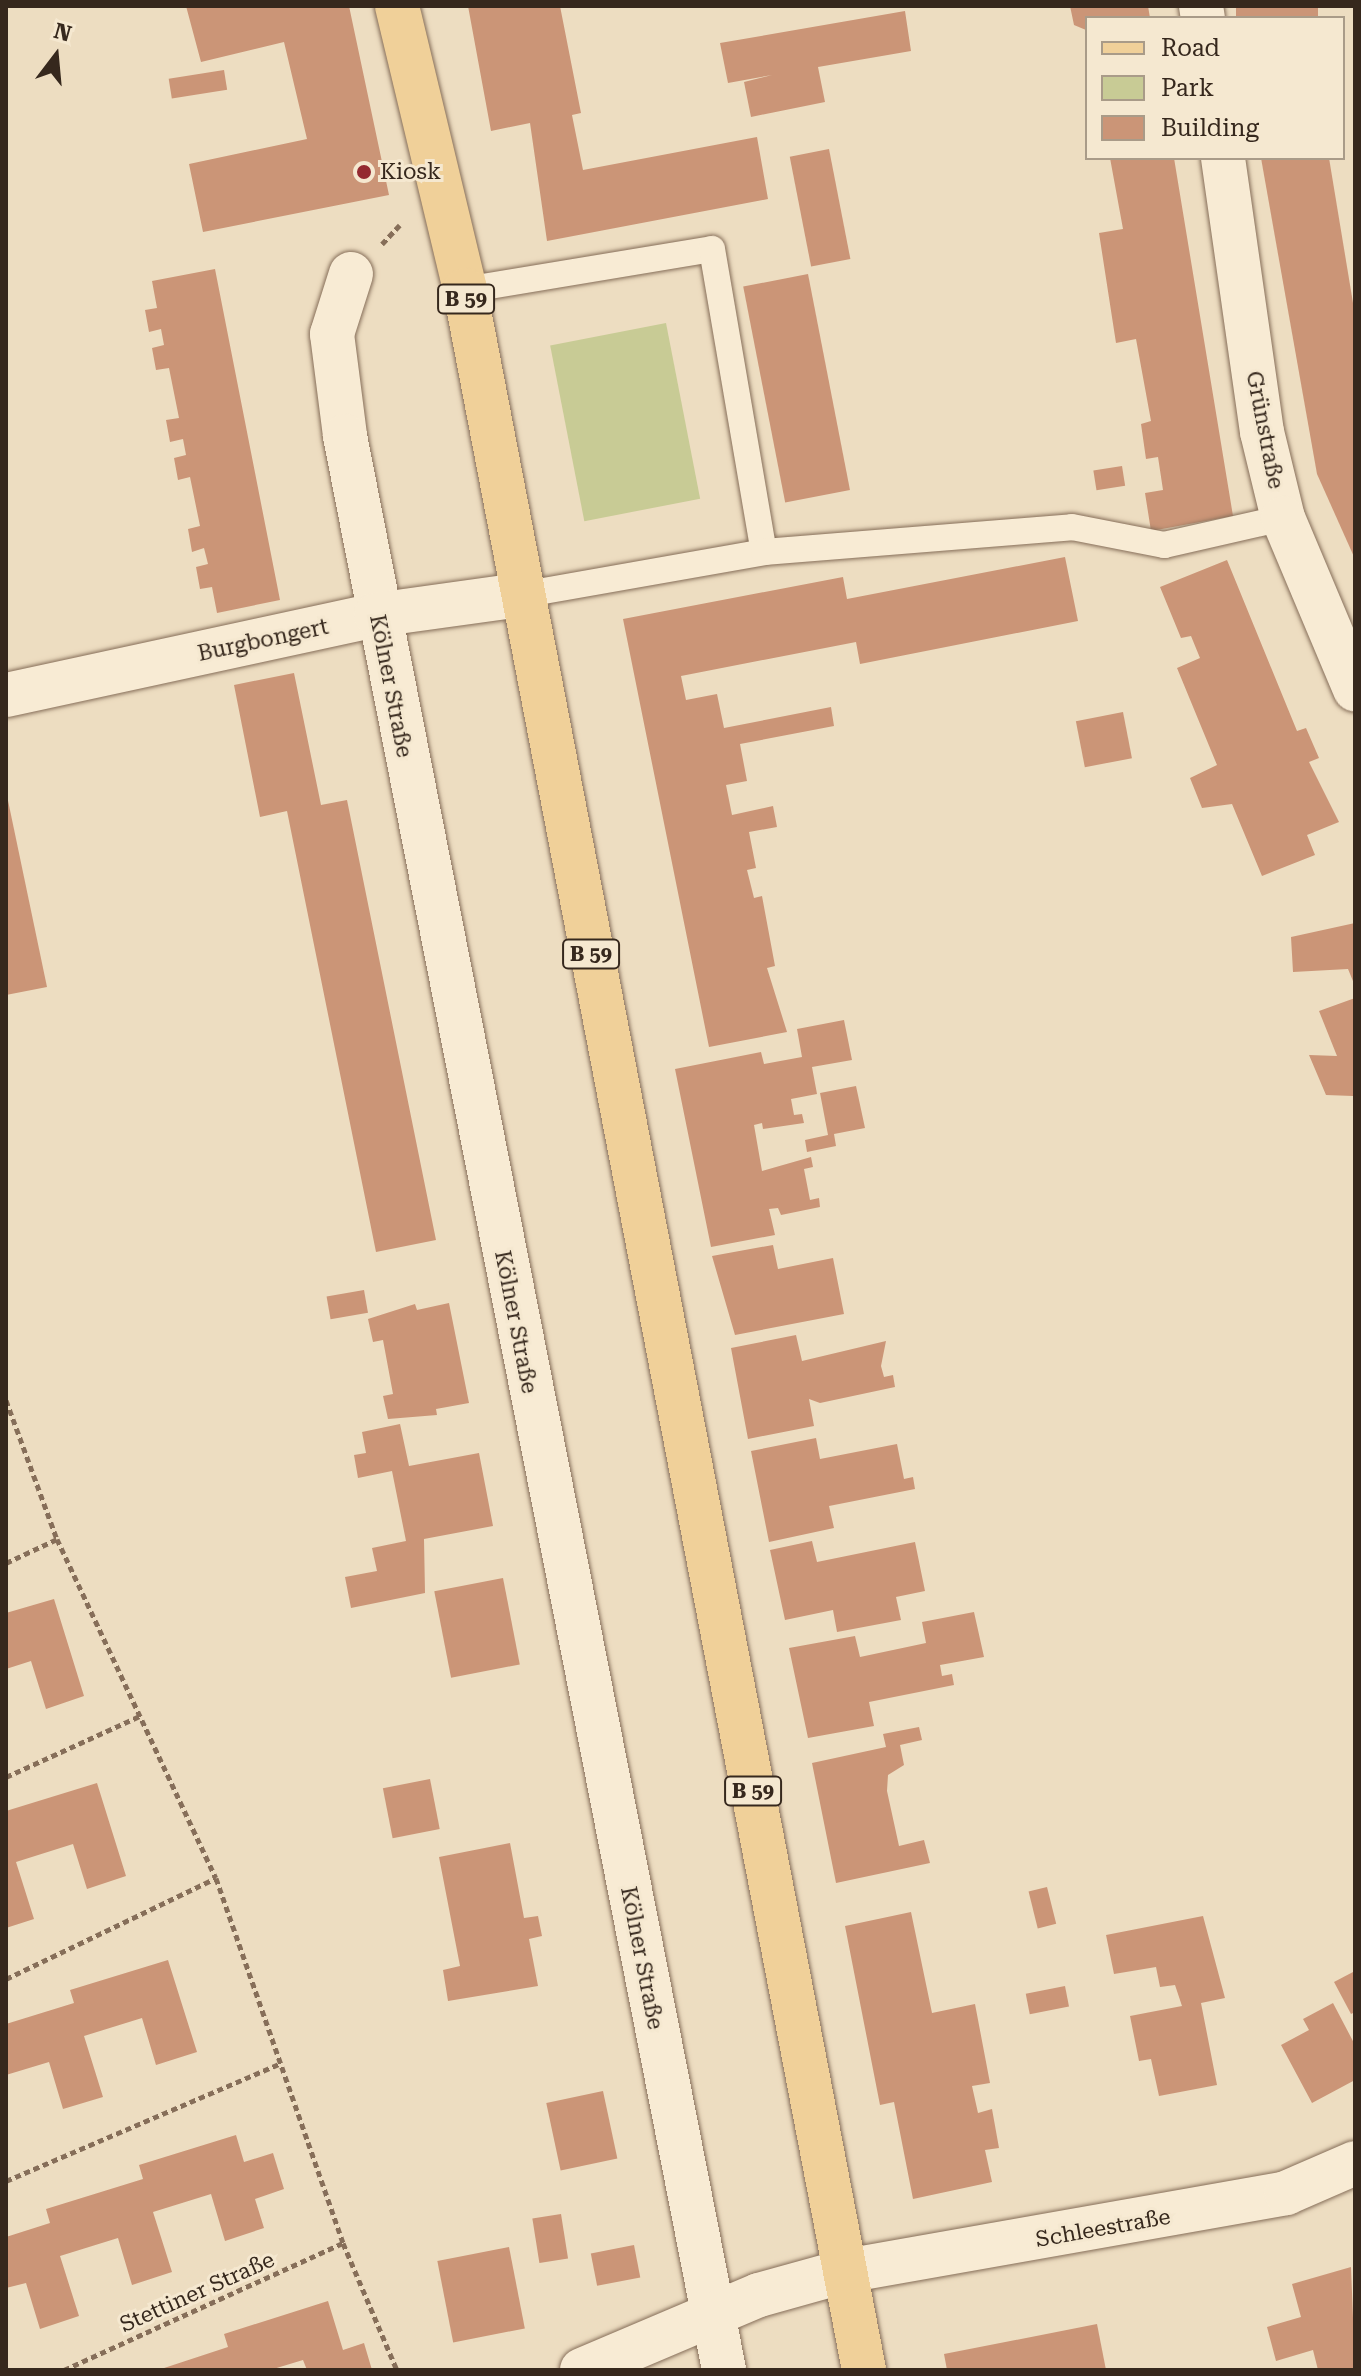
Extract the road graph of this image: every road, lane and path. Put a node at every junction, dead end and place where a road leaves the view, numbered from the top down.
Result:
1 (397, 6) edge
2 (1223, 160) edge
3 (441, 185) junction
4 (351, 274) joint
5 (465, 290) junction
6 (1283, 518) junction
7 (764, 552) junction
8 (521, 595) junction
9 (376, 615) junction
10 (1355, 689) edge
11 (6, 695) edge
12 (6, 1400) edge
13 (57, 1539) junction
14 (6, 1563) edge
15 (140, 1716) junction
16 (6, 1777) edge
17 (216, 1878) junction
18 (6, 1979) edge
19 (279, 2064) junction
20 (1355, 2163) edge
21 (6, 2181) edge
22 (343, 2243) junction
23 (845, 2271) junction
24 (713, 2314) junction
25 (64, 2370) edge
26 (397, 2370) edge
27 (582, 2370) edge
28 (724, 2370) edge
29 (864, 2370) edge

1 - 3 main road, B 59
2 - 6 street, Grünstraße
3 - 4 path
3 - 5 main road, B 59
4 - 9 street, Kölner Straße
5 - 7 lane
5 - 8 main road, B 59
6 - 7 lane
6 - 10 street, Grünstraße
7 - 8 lane
8 - 9 street, Burgbongert
8 - 23 main road, B 59
9 - 11 street, Burgbongert
9 - 24 street, Kölner Straße
12 - 13 path
13 - 14 path
13 - 15 path
15 - 16 path
15 - 17 path
17 - 18 path
17 - 19 path
19 - 21 path
19 - 22 path
20 - 23 street, Schleestraße
22 - 25 path, Stettiner Straße
22 - 26 path
23 - 24 street, Schleestraße
23 - 29 main road, B 59
24 - 27 street, Schleestraße
24 - 28 street, Kölner Straße

